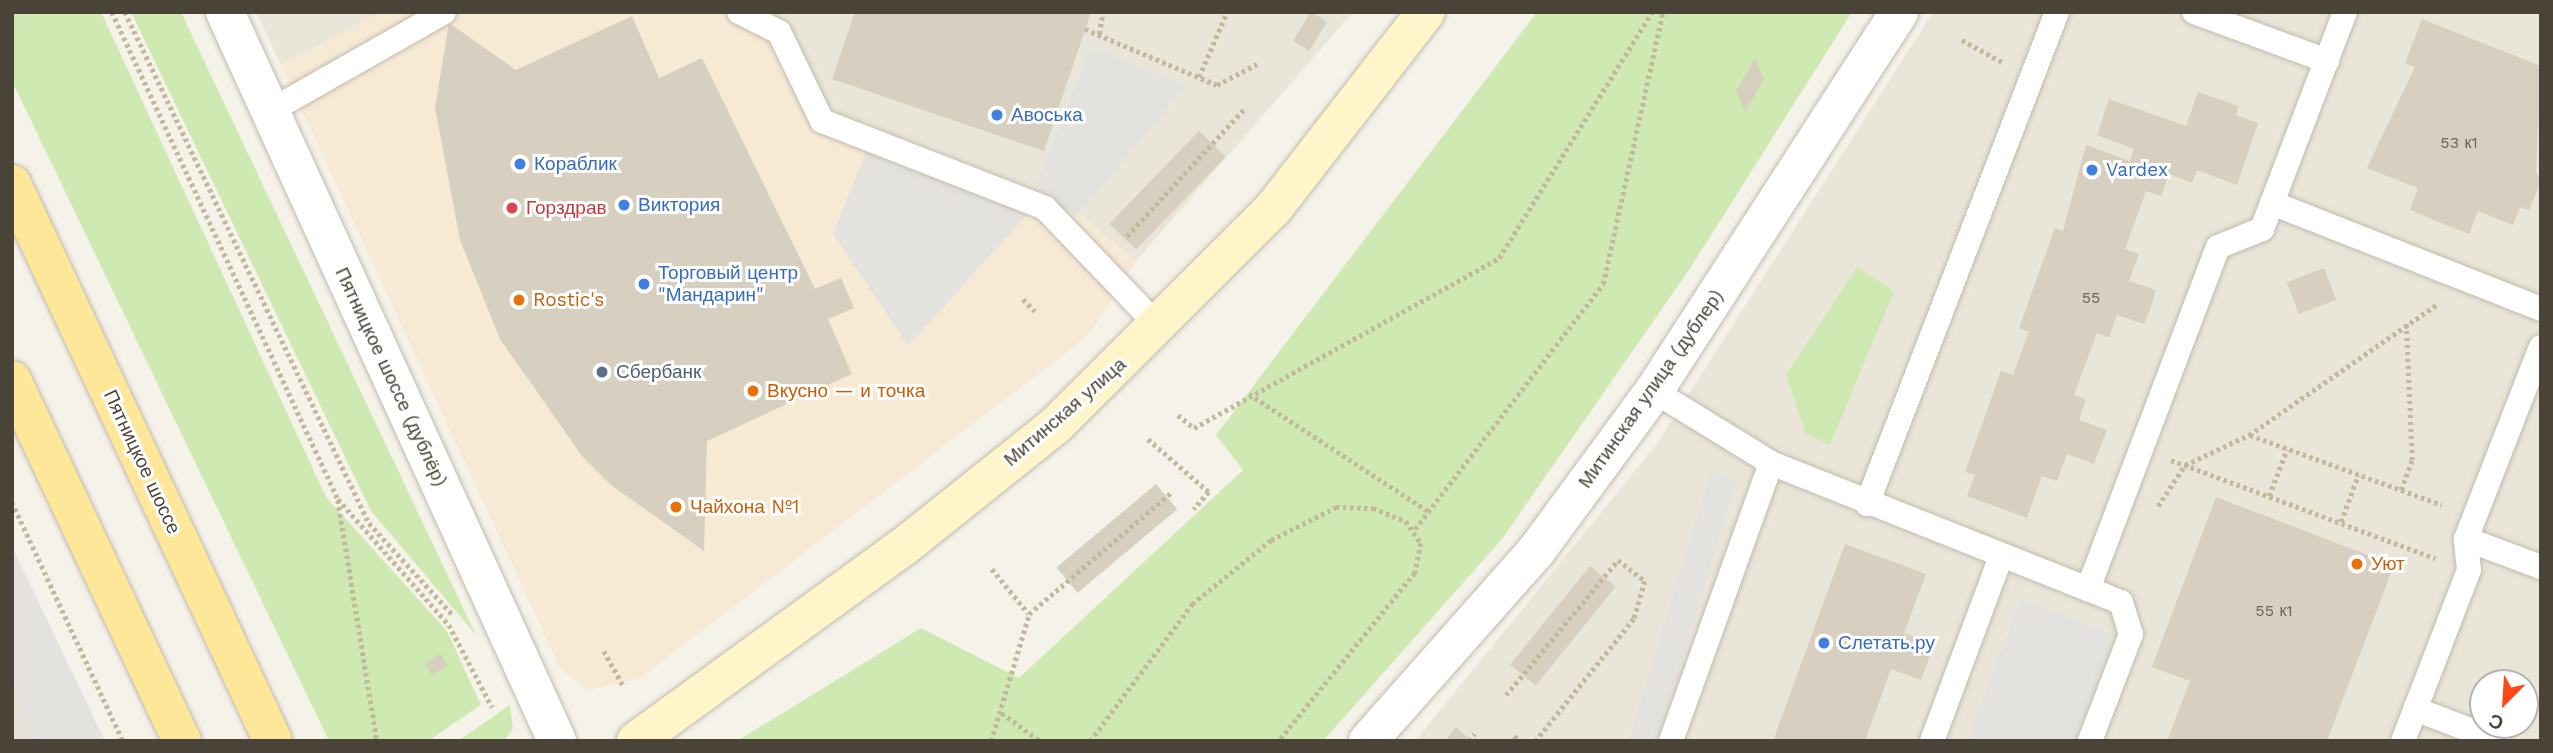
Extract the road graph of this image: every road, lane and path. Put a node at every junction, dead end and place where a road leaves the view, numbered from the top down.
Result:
1 (112, 12) edge
2 (125, 12) edge
3 (225, 12) edge
4 (443, 12) edge
5 (739, 12) edge
6 (1103, 12) edge
7 (1227, 12) edge
8 (1426, 12) edge
9 (1652, 12) edge
10 (1663, 12) edge
11 (1899, 12) edge
12 (2057, 12) edge
13 (2194, 12) edge
14 (2346, 12) edge
15 (1085, 29) dead end
16 (1099, 34) junction
17 (1962, 40) dead end
18 (2327, 61) junction
19 (1257, 64) dead end
20 (1199, 77) junction
21 (2032, 78) junction
22 (1245, 108) dead end
23 (270, 111) junction
24 (12, 184) edge
25 (2272, 203) junction
26 (1127, 236) dead end
27 (2476, 283) junction
28 (1023, 299) dead end
29 (2541, 309) edge
30 (1035, 312) dead end
31 (2406, 321) junction
32 (1160, 328) junction
33 (2541, 347) edge
34 (12, 380) edge
35 (1654, 391) junction
36 (1249, 394) junction
37 (1178, 415) dead end
38 (2249, 435) junction
39 (1148, 439) dead end
40 (2287, 449) junction
41 (1771, 463) junction
42 (2185, 465) junction
43 (2358, 475) junction
44 (2401, 490) junction
45 (1172, 492) dead end
46 (2270, 496) junction
47 (338, 499) junction
48 (12, 502) edge
49 (1867, 505) junction
50 (1194, 509) dead end
51 (1428, 511) junction
52 (2155, 511) dead end
53 (2341, 523) junction
54 (1415, 528) junction
55 (2471, 528) junction
56 (2000, 559) junction
57 (2541, 567) edge
58 (992, 569) dead end
59 (2469, 570) junction
60 (2088, 589) junction
61 (1029, 614) junction
62 (604, 651) dead end
63 (624, 687) dead end
64 (1506, 695) dead end
65 (499, 703) dead end
66 (492, 707) dead end
67 (2415, 709) junction
68 (1002, 713) junction
69 (1474, 734) dead end
70 (1514, 736) dead end
71 (123, 741) edge
72 (182, 741) edge
73 (273, 741) edge
74 (377, 741) edge
75 (558, 741) edge
76 (636, 741) edge
77 (991, 741) edge
78 (1040, 741) edge
79 (1090, 741) edge
80 (1279, 741) edge
81 (1368, 741) edge
82 (1469, 741) edge
83 (1520, 741) edge
84 (1536, 741) edge
85 (1671, 741) edge
86 (1932, 741) edge
87 (2090, 741) edge
88 (2403, 741) edge
89 (2498, 741) edge

1 - 47 path
2 - 65 path
3 - 23 street, Пятницкое шоссе (дублёр)
4 - 23 lane
5 - 32 lane
6 - 16 path
7 - 20 path
8 - 32 main road, Митинская улица
9 - 36 path
10 - 51 path
11 - 35 street, Митинская улица (дублер)
12 - 21 lane
13 - 18 lane
14 - 18 lane
15 - 16 path
16 - 20 path
17 - 21 path
18 - 25 lane
19 - 20 path
21 - 49 lane
22 - 26 path
23 - 75 street, Пятницкое шоссе (дублёр)
24 - 73 main road, Пятницкое шоссе
25 - 27 lane
25 - 60 lane
27 - 29 lane
27 - 31 path
28 - 30 path
31 - 38 path
31 - 44 path
32 - 76 main road, Митинская улица
33 - 55 lane
34 - 72 main road
35 - 41 lane
35 - 81 street, Митинская улица (дублер)
36 - 37 path
36 - 51 path
38 - 40 path
38 - 42 path
39 - 50 path
40 - 43 path
40 - 46 path
41 - 49 lane
41 - 85 lane
42 - 46 path
42 - 52 path
43 - 44 path
43 - 53 path
44 - 55 path
45 - 61 path
46 - 53 path
47 - 66 path
47 - 74 path
48 - 71 path
49 - 56 lane
51 - 54 path
53 - 59 path
54 - 79 path
54 - 80 path
55 - 57 lane
55 - 59 lane
56 - 60 lane
56 - 86 lane
58 - 61 path
59 - 67 lane
60 - 87 lane
61 - 68 path
62 - 63 path
64 - 84 path
67 - 88 lane
67 - 89 lane
68 - 77 path
68 - 78 path
69 - 82 path
70 - 83 path

